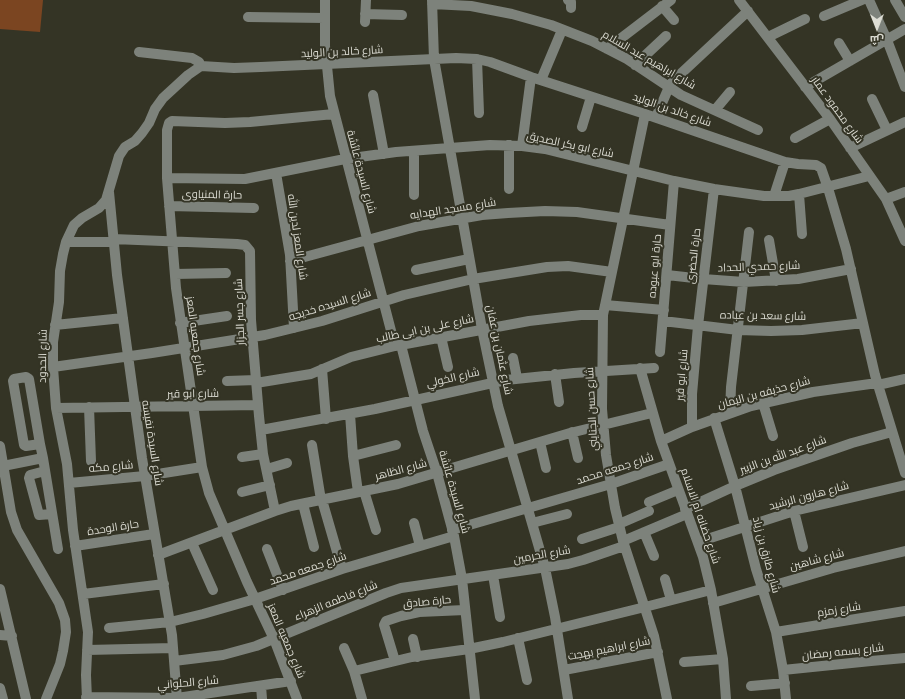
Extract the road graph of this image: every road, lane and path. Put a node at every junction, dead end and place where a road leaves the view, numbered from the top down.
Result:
1 (325, 0) edge
2 (366, 0) edge
3 (739, 0) edge
4 (862, 0) edge
5 (869, 0) edge
6 (895, 0) edge
7 (432, 2) edge
8 (472, 3) edge
9 (667, 3) edge
10 (748, 11) junction
11 (402, 15) dead end
12 (824, 16) dead end
13 (248, 17) dead end
14 (905, 17) edge
15 (325, 18) junction
16 (805, 19) dead end
17 (674, 20) dead end
18 (905, 29) edge
19 (562, 30) junction
20 (666, 36) dead end
21 (768, 37) junction
22 (887, 40) junction
23 (839, 43) dead end
24 (607, 49) junction
25 (139, 52) dead end
26 (434, 59) junction
27 (477, 60) junction
28 (850, 61) junction
29 (326, 64) junction
30 (635, 65) junction
31 (201, 66) junction
32 (536, 79) junction
33 (669, 87) junction
34 (805, 87) junction
35 (905, 87) edge
36 (730, 92) dead end
37 (373, 95) dead end
38 (591, 96) junction
39 (872, 99) dead end
40 (714, 110) junction
41 (479, 113) dead end
42 (334, 114) junction
43 (645, 114) junction
44 (656, 117) junction
45 (830, 119) junction
46 (905, 122) edge
47 (582, 127) dead end
48 (758, 130) dead end
49 (887, 130) junction
50 (795, 138) dead end
51 (509, 145) junction
52 (522, 146) junction
53 (449, 148) junction
54 (850, 148) junction
55 (414, 151) junction
56 (384, 154) junction
57 (346, 159) junction
58 (785, 162) junction
59 (633, 171) junction
60 (276, 173) junction
61 (869, 176) junction
62 (167, 178) junction
63 (674, 181) junction
64 (828, 188) junction
65 (509, 189) dead end
66 (714, 189) junction
67 (109, 190) junction
68 (905, 192) edge
69 (414, 194) dead end
70 (799, 194) junction
71 (774, 196) junction
72 (886, 200) junction
73 (169, 206) junction
74 (254, 208) dead end
75 (462, 218) junction
76 (623, 218) junction
77 (670, 226) junction
78 (749, 232) dead end
79 (802, 234) dead end
80 (367, 239) junction
81 (114, 240) junction
82 (769, 240) dead end
83 (173, 241) junction
84 (905, 241) edge
85 (66, 242) junction
86 (469, 259) junction
87 (290, 261) junction
88 (851, 269) junction
89 (416, 270) dead end
90 (612, 272) junction
91 (226, 273) dead end
92 (175, 274) junction
93 (667, 275) junction
94 (473, 279) junction
95 (703, 280) junction
96 (776, 281) junction
97 (744, 282) junction
98 (383, 301) junction
99 (604, 310) junction
100 (664, 310) junction
101 (227, 316) dead end
102 (123, 318) junction
103 (663, 321) junction
104 (180, 323) junction
105 (863, 323) junction
106 (55, 325) junction
107 (698, 326) junction
108 (294, 328) junction
109 (482, 329) junction
110 (738, 330) junction
111 (252, 337) junction
112 (441, 337) junction
113 (398, 346) junction
114 (184, 348) junction
115 (660, 352) dead end
116 (128, 357) junction
117 (513, 358) dead end
118 (448, 367) dead end
119 (53, 368) junction
120 (640, 368) junction
121 (654, 368) dead end
122 (322, 369) junction
123 (602, 371) junction
124 (555, 374) junction
125 (517, 378) junction
126 (905, 379) edge
127 (227, 381) dead end
128 (256, 382) junction
129 (493, 382) junction
130 (877, 384) junction
131 (414, 400) junction
132 (559, 402) dead end
133 (763, 403) junction
134 (258, 404) junction
135 (193, 406) junction
136 (89, 407) junction
137 (135, 407) junction
138 (56, 408) junction
139 (652, 413) junction
140 (730, 413) junction
141 (350, 414) junction
142 (714, 418) junction
143 (326, 419) junction
144 (603, 425) junction
145 (692, 427) junction
146 (260, 430) junction
147 (572, 432) junction
148 (892, 432) junction
149 (773, 436) dead end
150 (661, 441) junction
151 (540, 442) junction
152 (40, 444) junction
153 (0, 446) edge
154 (312, 446) dead end
155 (396, 446) dead end
156 (511, 450) junction
157 (264, 454) junction
158 (353, 456) junction
159 (242, 457) dead end
160 (43, 458) junction
161 (578, 458) dead end
162 (92, 461) dead end
163 (287, 464) dead end
164 (669, 464) junction
165 (3, 466) junction
166 (202, 467) junction
167 (546, 468) dead end
168 (267, 469) junction
169 (45, 472) junction
170 (437, 473) junction
171 (905, 473) edge
172 (145, 476) junction
173 (69, 483) junction
174 (611, 484) junction
175 (270, 485) junction
176 (905, 485) edge
177 (735, 486) junction
178 (678, 490) junction
179 (242, 492) dead end
180 (361, 492) junction
181 (322, 500) junction
182 (303, 504) junction
183 (528, 508) junction
184 (275, 510) junction
185 (794, 511) junction
186 (686, 512) junction
187 (52, 514) junction
188 (568, 514) dead end
189 (414, 523) dead end
190 (532, 523) junction
191 (619, 526) junction
192 (746, 526) junction
193 (224, 530) junction
194 (376, 530) dead end
195 (644, 532) junction
196 (453, 533) junction
197 (154, 534) junction
198 (582, 539) dead end
199 (698, 542) junction
200 (192, 543) junction
201 (624, 543) junction
202 (75, 546) junction
203 (420, 546) junction
204 (314, 547) dead end
205 (803, 547) dead end
206 (58, 549) dead end
207 (267, 549) dead end
208 (905, 551) edge
209 (158, 555) junction
210 (654, 556) dead end
211 (545, 568) junction
212 (342, 570) junction
213 (492, 575) junction
214 (462, 579) junction
215 (665, 579) dead end
216 (164, 584) junction
217 (762, 588) junction
218 (0, 589) edge
219 (213, 590) dead end
220 (283, 590) junction
221 (711, 590) junction
222 (83, 594) junction
223 (255, 599) junction
224 (671, 600) junction
225 (713, 603) junction
226 (645, 607) junction
227 (465, 610) junction
228 (905, 611) edge
229 (500, 617) dead end
230 (4, 621) edge
231 (170, 622) junction
232 (110, 628) dead end
233 (556, 628) junction
234 (776, 632) junction
235 (0, 635) edge
236 (12, 636) junction
237 (518, 638) junction
238 (274, 639) junction
239 (413, 639) dead end
240 (173, 648) junction
241 (344, 648) dead end
242 (469, 649) junction
243 (87, 650) junction
244 (658, 652) junction
245 (417, 657) junction
246 (905, 658) edge
247 (723, 659) junction
248 (174, 661) junction
249 (395, 661) junction
250 (684, 662) dead end
251 (564, 670) junction
252 (783, 670) junction
253 (354, 671) junction
254 (526, 680) dead end
255 (291, 681) junction
256 (785, 683) junction
257 (261, 686) junction
258 (751, 686) dead end
259 (0, 688) edge
260 (86, 698) edge
261 (3, 699) edge
262 (26, 699) edge
263 (46, 699) edge
264 (177, 699) edge
265 (262, 699) edge
266 (297, 699) edge
267 (362, 699) edge
268 (475, 699) edge
269 (568, 699) edge
270 (667, 699) edge
271 (727, 699) edge
272 (786, 699) edge

1 - 15 street, شارع السيدة عائشة
2 - 11 street
3 - 10 street, شارع محمود عمار
4 - 12 street
5 - 22 street
6 - 14 street
7 - 8 street, شارع ابراهيم عبد السلام
7 - 26 street, شارع عثمان بن عفان
8 - 19 street, شارع ابراهيم عبد السلام
9 - 17 street
9 - 24 street
10 - 21 street, شارع محمود عمار
10 - 33 street
13 - 15 street
15 - 29 street, شارع السيدة عائشة
16 - 21 street
18 - 22 street
19 - 24 street, شارع ابراهيم عبد السلام
19 - 32 street
20 - 30 street
21 - 34 street, شارع محمود عمار
22 - 28 street
22 - 35 street
23 - 28 street
24 - 30 street, شارع ابراهيم عبد السلام
25 - 31 street
26 - 27 street, شارع خالد بن الوليد
26 - 29 street, شارع خالد بن الوليد
26 - 53 street, شارع عثمان بن عفان
27 - 32 street, شارع خالد بن الوليد
27 - 41 street
28 - 34 street
29 - 31 street, شارع خالد بن الوليد
29 - 42 street, شارع السيدة عائشة
30 - 33 street, شارع ابراهيم عبد السلام
31 - 67 street, شارع الحدود
32 - 38 street, شارع خالد بن الوليد
32 - 52 street
33 - 40 street, شارع ابراهيم عبد السلام
33 - 44 street
34 - 45 street, شارع محمود عمار
36 - 40 street
37 - 56 street
38 - 43 street, شارع خالد بن الوليد
38 - 47 street
39 - 49 street
40 - 48 street, شارع ابراهيم عبد السلام
42 - 57 street, شارع السيدة عائشة
42 - 62 street, شارع جمعيه المعز
43 - 44 street, شارع خالد بن الوليد
43 - 59 street, شارع حسن الجنايني
44 - 58 street, شارع خالد بن الوليد
45 - 50 street
45 - 54 street, شارع محمود عمار
46 - 49 street
49 - 54 street
51 - 52 street, شارع ابو بكر الصديق
51 - 53 street, شارع ابو بكر الصديق
51 - 65 street
52 - 59 street, شارع ابو بكر الصديق
53 - 55 street, شارع ابو بكر الصديق
53 - 75 street, شارع عثمان بن عفان
54 - 61 street, شارع محمود عمار
55 - 56 street, شارع ابو بكر الصديق
55 - 69 street
56 - 57 street, شارع ابو بكر الصديق
57 - 60 street, شارع ابو بكر الصديق
57 - 80 street, شارع السيدة عائشة
58 - 64 street, شارع خالد بن الوليد
58 - 71 street
59 - 63 street, شارع ابو بكر الصديق
59 - 76 street, شارع حسن الجنايني
60 - 62 street, شارع ابو بكر الصديق
60 - 87 street, شارع المعز لدين الله
61 - 64 street, شارع ابو بكر الصديق
61 - 72 street, شارع محمود عمار
62 - 73 street, شارع جمعيه المعز
63 - 66 street, شارع ابو بكر الصديق
63 - 77 street, حارة ابو عبوده
64 - 70 street, شارع ابو بكر الصديق
64 - 88 street, شارع خالد بن الوليد
66 - 71 street, شارع ابو بكر الصديق
66 - 95 street, حارة الحضرى
67 - 81 street, شارع السيدة نفيسه
67 - 85 street, شارع الحدود
68 - 72 street
70 - 71 street, شارع ابو بكر الصديق
70 - 79 street
72 - 84 street, شارع محمود عمار
73 - 74 street, حارة المنياوى
73 - 83 street, شارع جمعيه المعز
75 - 76 street, شارع مسجد الهدايه
75 - 80 street, شارع مسجد الهدايه
75 - 86 street, شارع عثمان بن عفان
76 - 77 street, شارع مسجد الهدايه
76 - 90 street, شارع حسن الجنايني
77 - 93 street, حارة ابو عبوده
78 - 97 street
80 - 87 street, شارع مسجد الهدايه
80 - 98 street, شارع السيدة عائشة
81 - 83 street, شارع جسر الجزار
81 - 85 street, شارع جسر الجزار
81 - 102 street, شارع السيدة نفيسه
82 - 96 street
83 - 92 street, شارع جمعيه المعز
83 - 111 street, شارع جسر الجزار
85 - 106 street, شارع الحدود
86 - 89 street
86 - 94 street, شارع عثمان بن عفان
87 - 108 street, شارع المعز لدين الله
88 - 96 street, شارع حمدي الحداد
88 - 105 street, شارع خالد بن الوليد
90 - 94 street, شارع السيده خديجه
90 - 99 street, شارع حسن الجنايني
91 - 92 street
92 - 104 street, شارع جمعيه المعز
93 - 95 street, شارع حمدي الحداد
93 - 100 street, حارة ابو عبوده
94 - 98 street, شارع السيده خديجه
94 - 109 street, شارع عثمان بن عفان
95 - 97 street, شارع حمدي الحداد
95 - 107 street, حارة الحضرى
96 - 97 street, شارع حمدي الحداد
97 - 110 street
98 - 108 street, شارع السيده خديجه
98 - 113 street, شارع السيدة عائشة
99 - 100 street, شارع على بن ابى طالب
99 - 109 street, شارع على بن ابى طالب
99 - 123 street, شارع حسن الجنايني
100 - 103 street, حارة ابو عبوده
101 - 104 street
102 - 106 street
102 - 116 street, شارع السيدة نفيسه
103 - 107 street, شارع سعد بن عباده
103 - 115 street, حارة ابو عبوده
104 - 114 street, شارع جمعيه المعز
105 - 110 street, شارع سعد بن عباده
105 - 130 street, شارع خالد بن الوليد
106 - 119 street, شارع الحدود
107 - 110 street, شارع سعد بن عباده
107 - 145 street, شارع ابو قير
108 - 111 street, شارع السيده خديجه
109 - 112 street, شارع على بن ابى طالب
109 - 129 street, شارع عثمان بن عفان
110 - 140 street
111 - 114 street, شارع السيده خديجه
111 - 128 street, شارع جسر الجزار
112 - 113 street, شارع على بن ابى طالب
112 - 118 street
113 - 122 street, شارع على بن ابى طالب
113 - 131 street, شارع السيدة عائشة
114 - 116 street, شارع السيده خديجه
114 - 135 street, شارع جمعيه المعز
116 - 119 street, شارع السيده خديجه
116 - 137 street, شارع السيدة نفيسه
117 - 125 street
119 - 138 street, شارع الحدود
120 - 121 street, شارع الخولي
120 - 123 street, شارع الخولي
120 - 139 street, شارع حضانه ام الاسلام
122 - 128 street, شارع على بن ابى طالب
122 - 143 street
123 - 124 street, شارع الخولي
123 - 144 street, شارع حسن الجنايني
124 - 125 street, شارع الخولي
124 - 132 street
125 - 129 street, شارع الخولي
126 - 130 street, شارع حذيفه بن اليمان
127 - 128 street, شارع على بن ابى طالب
128 - 134 street, شارع جسر الجزار
129 - 131 street, شارع الخولي
129 - 156 street, شارع عثمان بن عفان
130 - 133 street, شارع حذيفه بن اليمان
130 - 148 street, شارع خالد بن الوليد
131 - 141 street, شارع الخولي
131 - 170 street, شارع السيدة عائشة
133 - 140 street, شارع حذيفه بن اليمان
133 - 149 street
134 - 135 street, شارع ابو قير
134 - 146 street, شارع جسر الجزار
135 - 137 street, شارع ابو قير
135 - 166 street, شارع جمعيه المعز
136 - 137 street, شارع ابو قير
136 - 138 street, شارع ابو قير
136 - 162 street
137 - 172 street, شارع السيدة نفيسه
138 - 173 street, شارع الحدود
139 - 144 street, شارع الظاهر
139 - 150 street, شارع حضانه ام الاسلام
140 - 142 street, شارع حذيفه بن اليمان
141 - 143 street, شارع الخولي
141 - 158 street
142 - 145 street, شارع حذيفه بن اليمان
142 - 177 street, شارع طارق بن زياد
143 - 146 street, شارع الخولي
144 - 147 street, شارع الظاهر
144 - 174 street, شارع حسن الجنايني
145 - 150 street, شارع حذيفه بن اليمان
146 - 157 street, شارع جسر الجزار
147 - 151 street, شارع الظاهر
147 - 161 street
148 - 171 street, شارع خالد بن الوليد
148 - 177 street, شارع عبد الله بن الزبير
150 - 164 street, شارع حضانه ام الاسلام
151 - 156 street, شارع الظاهر
151 - 167 street
152 - 152 street
152 - 160 street
153 - 165 street
154 - 181 street
155 - 158 street
156 - 170 street, شارع الظاهر
156 - 183 street, شارع عثمان بن عفان
157 - 159 street
157 - 168 street, شارع جسر الجزار
158 - 180 street
160 - 165 street
160 - 169 street
163 - 168 street
164 - 174 street, شارع جمعه محمد
164 - 178 street, شارع حضانه ام الاسلام
165 - 263 street
166 - 172 street, شارع مكه
166 - 193 street, شارع جمعيه المعز
168 - 175 street, شارع جسر الجزار
169 - 187 street
169 - 187 street
170 - 180 street, شارع الظاهر
170 - 196 street, شارع السيدة عائشة
172 - 173 street, شارع مكه
172 - 197 street, شارع السيدة نفيسه
173 - 202 street, شارع الحدود
174 - 183 street, شارع جمعه محمد
174 - 191 street, شارع حسن الجنايني
175 - 179 street
175 - 184 street, شارع جسر الجزار
176 - 185 street, شارع هارون الرشيد
177 - 186 street, شارع عبد الله بن الزبير
177 - 192 street, شارع طارق بن زياد
178 - 186 street, شارع حضانه ام الاسلام
178 - 191 street
180 - 181 street, شارع الظاهر
180 - 194 street
181 - 182 street, شارع الظاهر
181 - 212 street
182 - 184 street, شارع الظاهر
182 - 204 street
183 - 190 street, شارع عثمان بن عفان
183 - 196 street, شارع جمعه محمد
184 - 193 street, شارع الظاهر
185 - 192 street, شارع هارون الرشيد
185 - 205 street
186 - 195 street, شارع الحرمين
186 - 199 street, شارع حضانه ام الاسلام
187 - 206 street
188 - 190 street
189 - 203 street
190 - 211 street, شارع عثمان بن عفان
191 - 198 street
191 - 201 street, شارع حسن الجنايني
192 - 199 street, شارع هارون الرشيد
192 - 217 street, شارع طارق بن زياد
193 - 200 street, شارع الظاهر
193 - 223 street, شارع جمعيه المعز
195 - 201 street, شارع الحرمين
195 - 210 street
196 - 203 street, شارع جمعه محمد
196 - 214 street, شارع السيدة عائشة
197 - 202 street, حارة الوحدة
197 - 209 street, شارع السيدة نفيسه
199 - 221 street, شارع حضانه ام الاسلام
200 - 209 street, شارع الظاهر
200 - 219 street
201 - 211 street, شارع الحرمين
201 - 226 street, شارع حسن الجنايني
202 - 222 street, شارع الحدود
203 - 212 street, شارع جمعه محمد
207 - 220 street
208 - 217 street, شارع شاهين
209 - 216 street, شارع السيدة نفيسه
211 - 213 street, شارع الحرمين
211 - 233 street, شارع عثمان بن عفان
212 - 220 street, شارع جمعه محمد
213 - 214 street, شارع الحرمين
213 - 229 street
214 - 227 street, شارع السيدة عائشة
214 - 238 street, شارع فاطمه الزهراء
215 - 224 street
216 - 222 street
216 - 231 street, شارع السيدة نفيسه
217 - 225 street, شارع شاهين
217 - 234 street, شارع طارق بن زياد
218 - 230 street
220 - 223 street, شارع جمعه محمد
221 - 224 street
221 - 225 street, شارع حضانه ام الاسلام
222 - 243 street, شارع الحدود
223 - 231 street, شارع جمعه محمد
223 - 238 street, شارع جمعيه المعز
224 - 226 street
225 - 247 street, شارع حضانه ام الاسلام
226 - 233 street
226 - 244 street, شارع حسن الجنايني
227 - 242 street, شارع السيدة عائشة
227 - 249 street, حارة صادق
228 - 234 street, شارع زمزم
230 - 236 street
231 - 232 street, شارع جمعه محمد
231 - 240 street, شارع السيدة نفيسه
233 - 237 street
233 - 251 street, شارع عثمان بن عفان
234 - 252 street, شارع طارق بن زياد
235 - 236 street
236 - 262 street
237 - 242 street
237 - 254 street
238 - 248 street, شارع فاطمه الزهراء
238 - 255 street, شارع جمعيه المعز
239 - 245 street
240 - 243 street
240 - 248 street, شارع السيدة نفيسه
241 - 253 street
242 - 245 street
242 - 268 street, شارع السيدة عائشة
243 - 260 street, شارع الحدود
244 - 251 street, شارع ابراهيم بهجت
244 - 270 street, شارع حسن الجنايني
245 - 249 street
246 - 252 street, شارع بسمه رمضان
247 - 250 street
247 - 271 street, شارع حضانه ام الاسلام
248 - 264 street, شارع السيدة نفيسه
249 - 253 street
251 - 269 street, شارع عثمان بن عفان
252 - 256 street, شارع طارق بن زياد
253 - 267 street
255 - 257 street, شارع الحلواني
255 - 266 street, شارع جمعيه المعز
256 - 258 street
256 - 272 street, شارع طارق بن زياد
257 - 264 street, شارع الحلواني
257 - 265 street
259 - 261 street
260 - 264 street, شارع الحلواني

